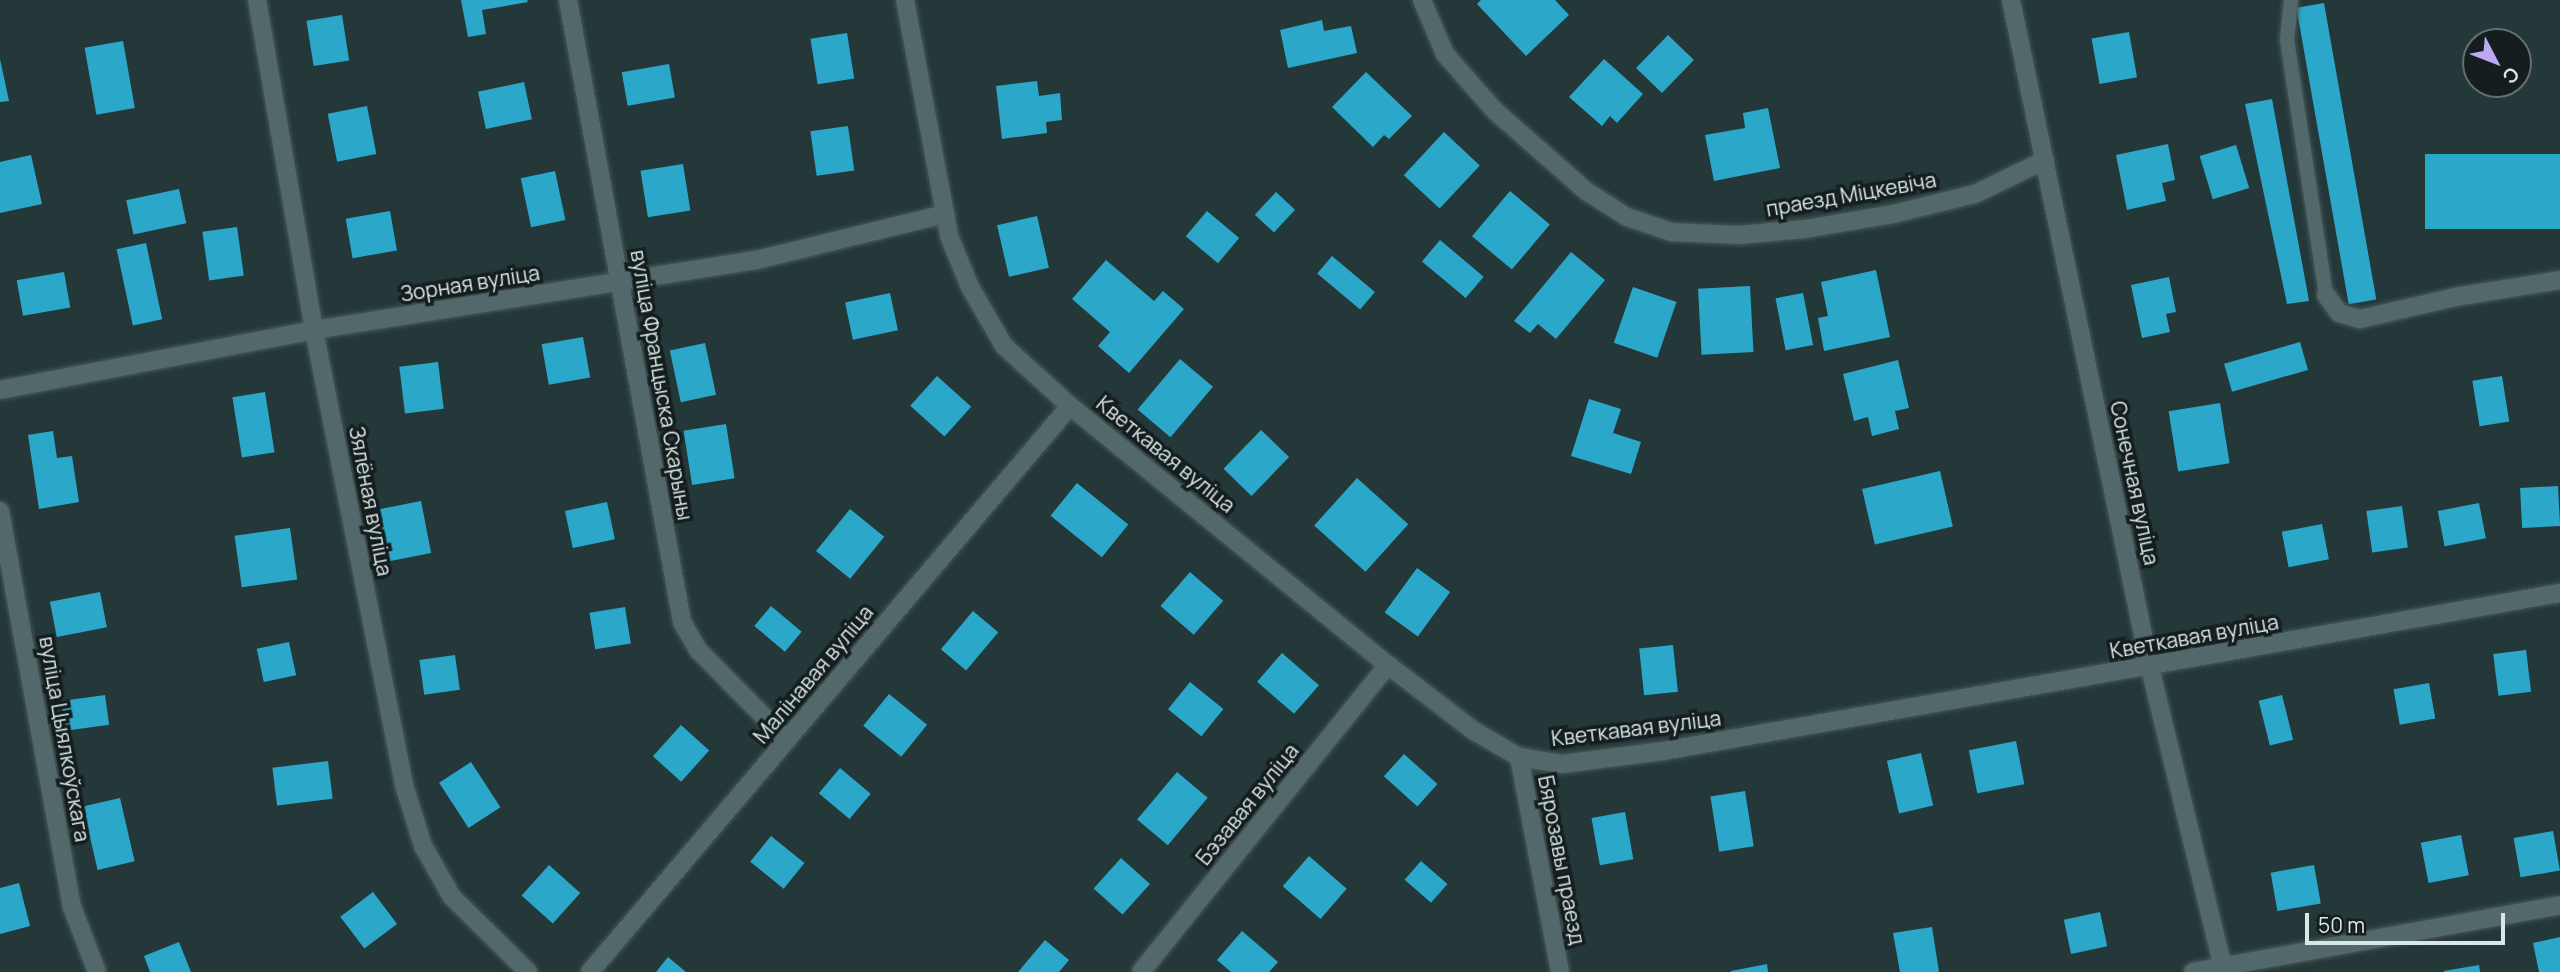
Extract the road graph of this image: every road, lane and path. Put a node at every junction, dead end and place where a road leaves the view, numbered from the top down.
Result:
1 (257, 0) edge
2 (568, 0) edge
3 (905, 0) edge
4 (1422, 0) edge
5 (2011, 0) edge
6 (2291, 0) edge
7 (2045, 160) junction
8 (945, 214) junction
9 (2560, 281) edge
10 (620, 284) junction
11 (2326, 295) joint
12 (314, 330) junction
13 (0, 390) edge
14 (1070, 406) junction
15 (0, 511) edge
16 (2560, 593) edge
17 (1388, 665) junction
18 (2150, 668) junction
19 (787, 740) junction
20 (1519, 757) junction
21 (2560, 905) edge
22 (2223, 969) edge
23 (97, 972) edge
24 (528, 972) edge
25 (590, 972) edge
26 (1141, 972) edge
27 (1560, 972) edge
28 (2193, 972) edge

1 - 12 street, Зялёная вуліца
2 - 10 street, вуліца Францыска Скарыны
3 - 8 street, Кветкавая вуліца
4 - 7 street, праезд Міцкевіча
5 - 7 street, Сонечная вуліца
6 - 11 lane
7 - 18 street, Сонечная вуліца
8 - 10 street, Зорная вуліца
8 - 14 street, Кветкавая вуліца
9 - 11 street
10 - 12 street, Зорная вуліца
10 - 19 street, вуліца Францыска Скарыны
12 - 13 street, Зорная вуліца
12 - 24 street, Зялёная вуліца
14 - 17 street, Кветкавая вуліца
14 - 19 street, Малінавая вуліца
15 - 23 street, вуліца Цыялкоўскага
16 - 18 street, Кветкавая вуліца
17 - 20 street, Кветкавая вуліца
17 - 26 street, Бэзавая вуліца
18 - 20 street, Кветкавая вуліца
18 - 22 street, Сонечная вуліца
19 - 25 street, Малінавая вуліца
20 - 27 street, Бярозавы праезд
21 - 22 street
22 - 28 street

